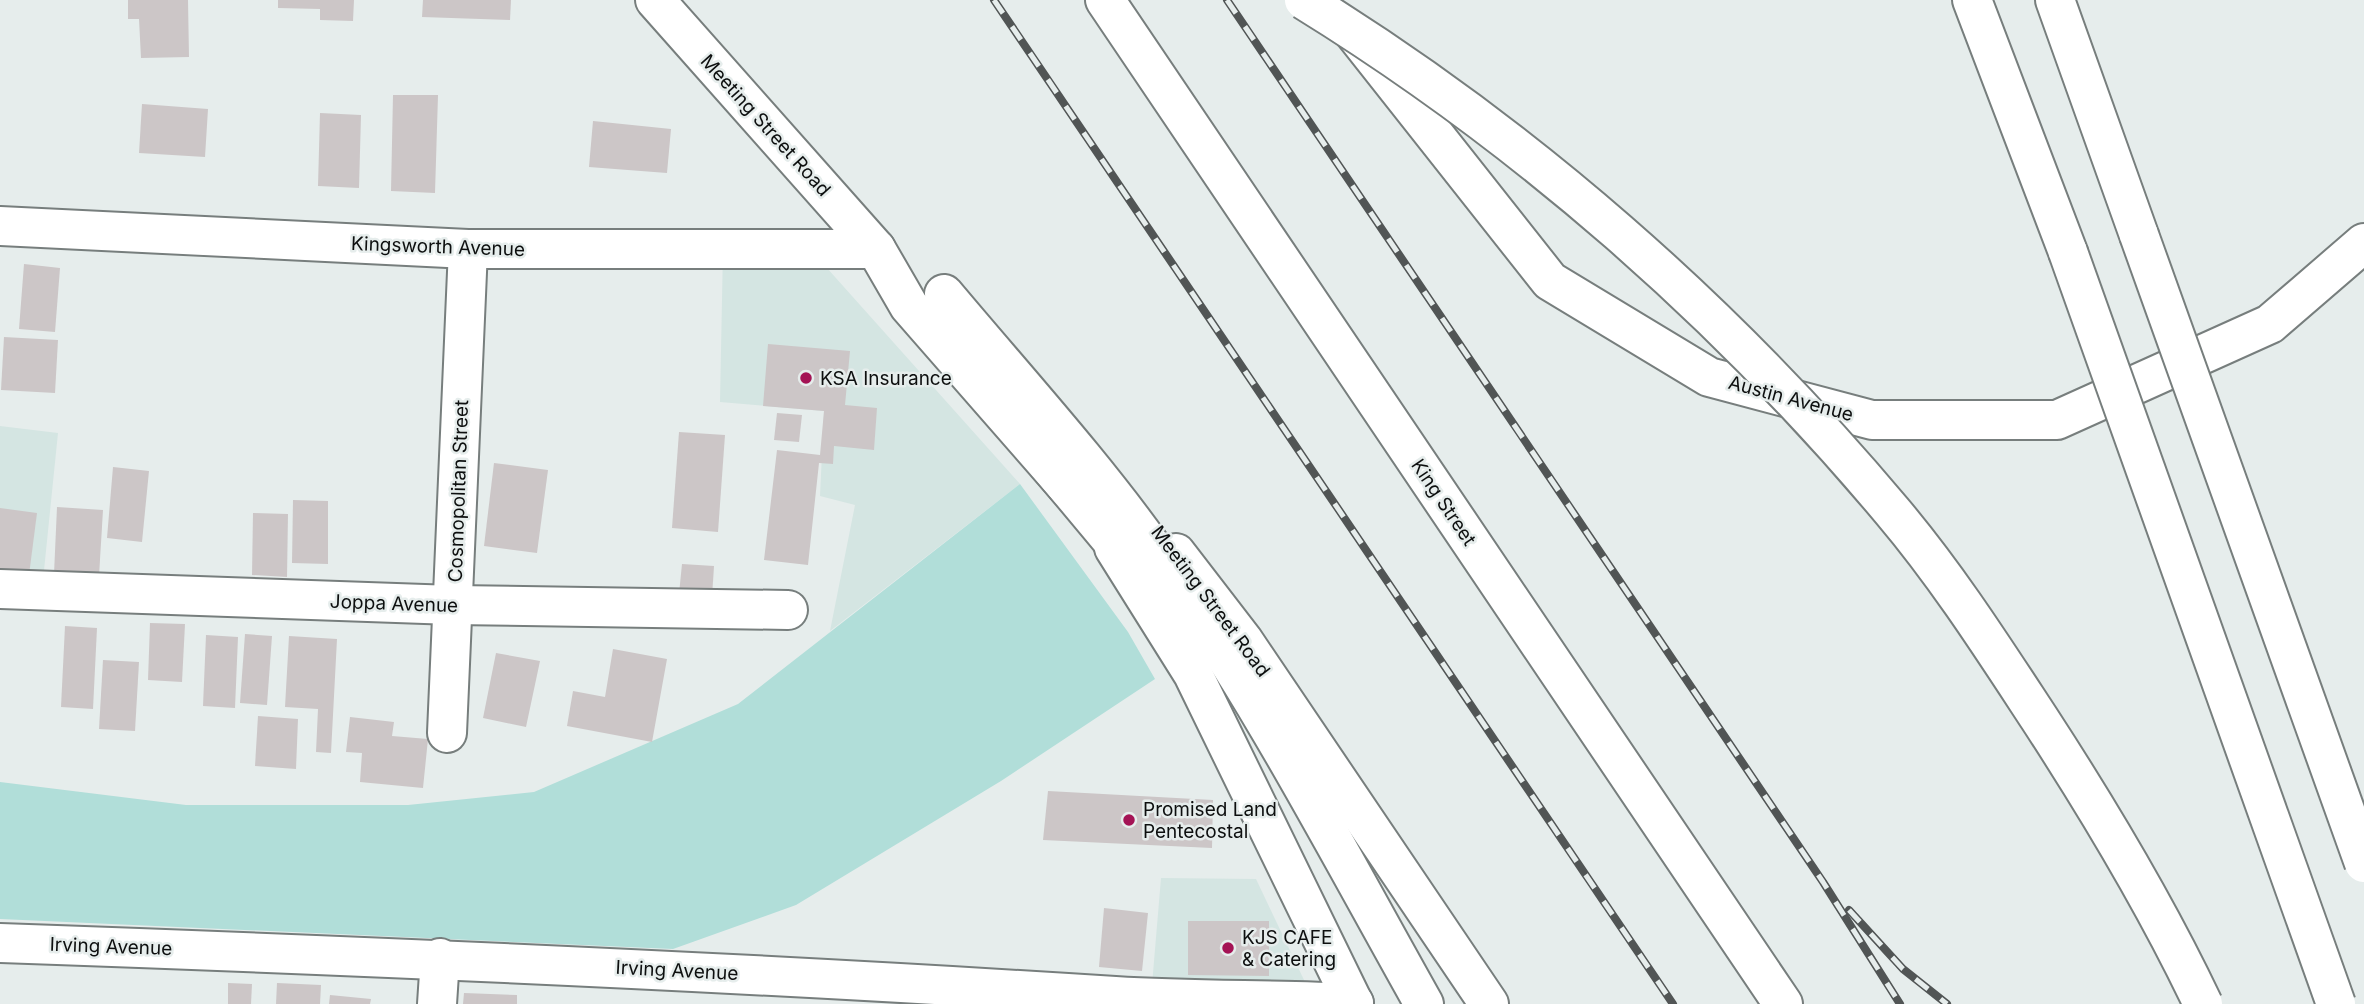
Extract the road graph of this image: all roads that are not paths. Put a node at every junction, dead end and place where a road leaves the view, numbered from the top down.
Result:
1 (655, 0) edge
2 (1105, 0) edge
3 (1304, 0) edge
4 (1331, 0) edge
5 (1972, 0) edge
6 (2055, 0) edge
7 (0, 226) edge
8 (2364, 243) edge
9 (468, 249) junction
10 (876, 249) junction
11 (944, 294) junction
12 (1047, 463) junction
13 (0, 589) edge
14 (453, 605) junction
15 (788, 610) dead end
16 (447, 733) dead end
17 (2364, 863) edge
18 (0, 943) edge
19 (440, 958) junction
20 (1118, 1000) edge
21 (1354, 1003) edge
22 (437, 1004) edge
23 (1398, 1004) edge
24 (1424, 1004) edge
25 (1489, 1004) edge
26 (1783, 1004) edge
27 (2203, 1004) edge
28 (2336, 1004) edge

1 - 10 main road, Meeting Street Road
2 - 26 main road, King Street
3 - 27 main road, bridge
4 - 8 main road, Austin Avenue
5 - 28 main road, bridge
6 - 17 main road, bridge
7 - 9 main road, Kingsworth Avenue
9 - 10 main road, Kingsworth Avenue
9 - 14 main road, Cosmopolitan Street
10 - 11 main road, Meeting Street Road
10 - 12 main road, Meeting Street Road
11 - 24 main road
11 - 25 main road, Meeting Street Road
12 - 21 main road, Meeting Street Road
12 - 23 main road
13 - 14 main road, Joppa Avenue
14 - 15 main road, Joppa Avenue
14 - 16 main road, Cosmopolitan Street
18 - 19 main road, Irving Avenue
19 - 20 main road, Irving Avenue
19 - 22 main road
20 - 21 main road, Irving Avenue

